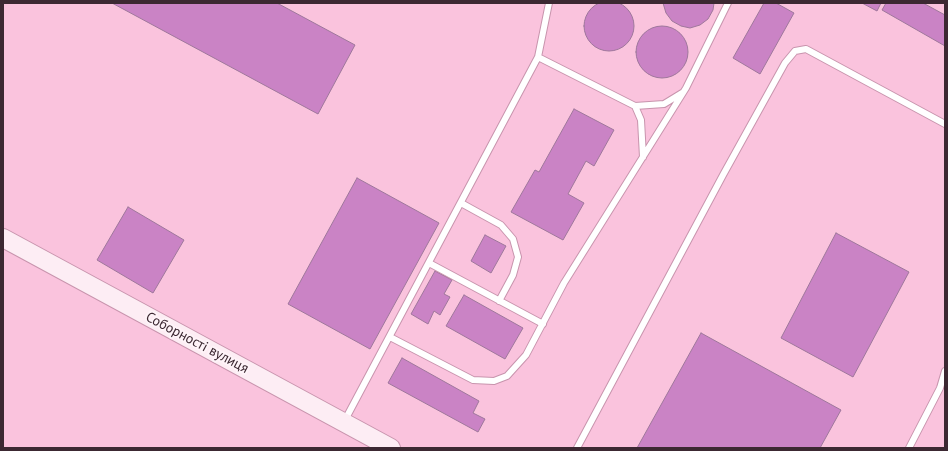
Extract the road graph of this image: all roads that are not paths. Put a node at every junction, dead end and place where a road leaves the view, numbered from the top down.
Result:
1 (549, 3) edge
2 (728, 3) edge
3 (538, 57) junction
4 (684, 91) junction
5 (635, 106) junction
6 (945, 124) edge
7 (643, 157) junction
8 (461, 203) junction
9 (3, 238) edge
10 (429, 263) junction
11 (499, 301) junction
12 (543, 324) junction
13 (390, 337) junction
14 (945, 371) edge
15 (344, 422) junction
16 (391, 448) edge
17 (577, 448) edge
18 (909, 448) edge

1 - 3 lane
2 - 4 lane
3 - 5 lane
3 - 8 lane
4 - 5 lane
4 - 7 lane
5 - 7 lane
6 - 17 lane
7 - 12 lane
8 - 10 lane
8 - 11 lane
9 - 15 street, Соборності вулиця
10 - 11 lane
10 - 13 lane
11 - 12 lane
12 - 13 lane
13 - 15 lane
14 - 18 lane
15 - 16 street, Соборності вулиця

